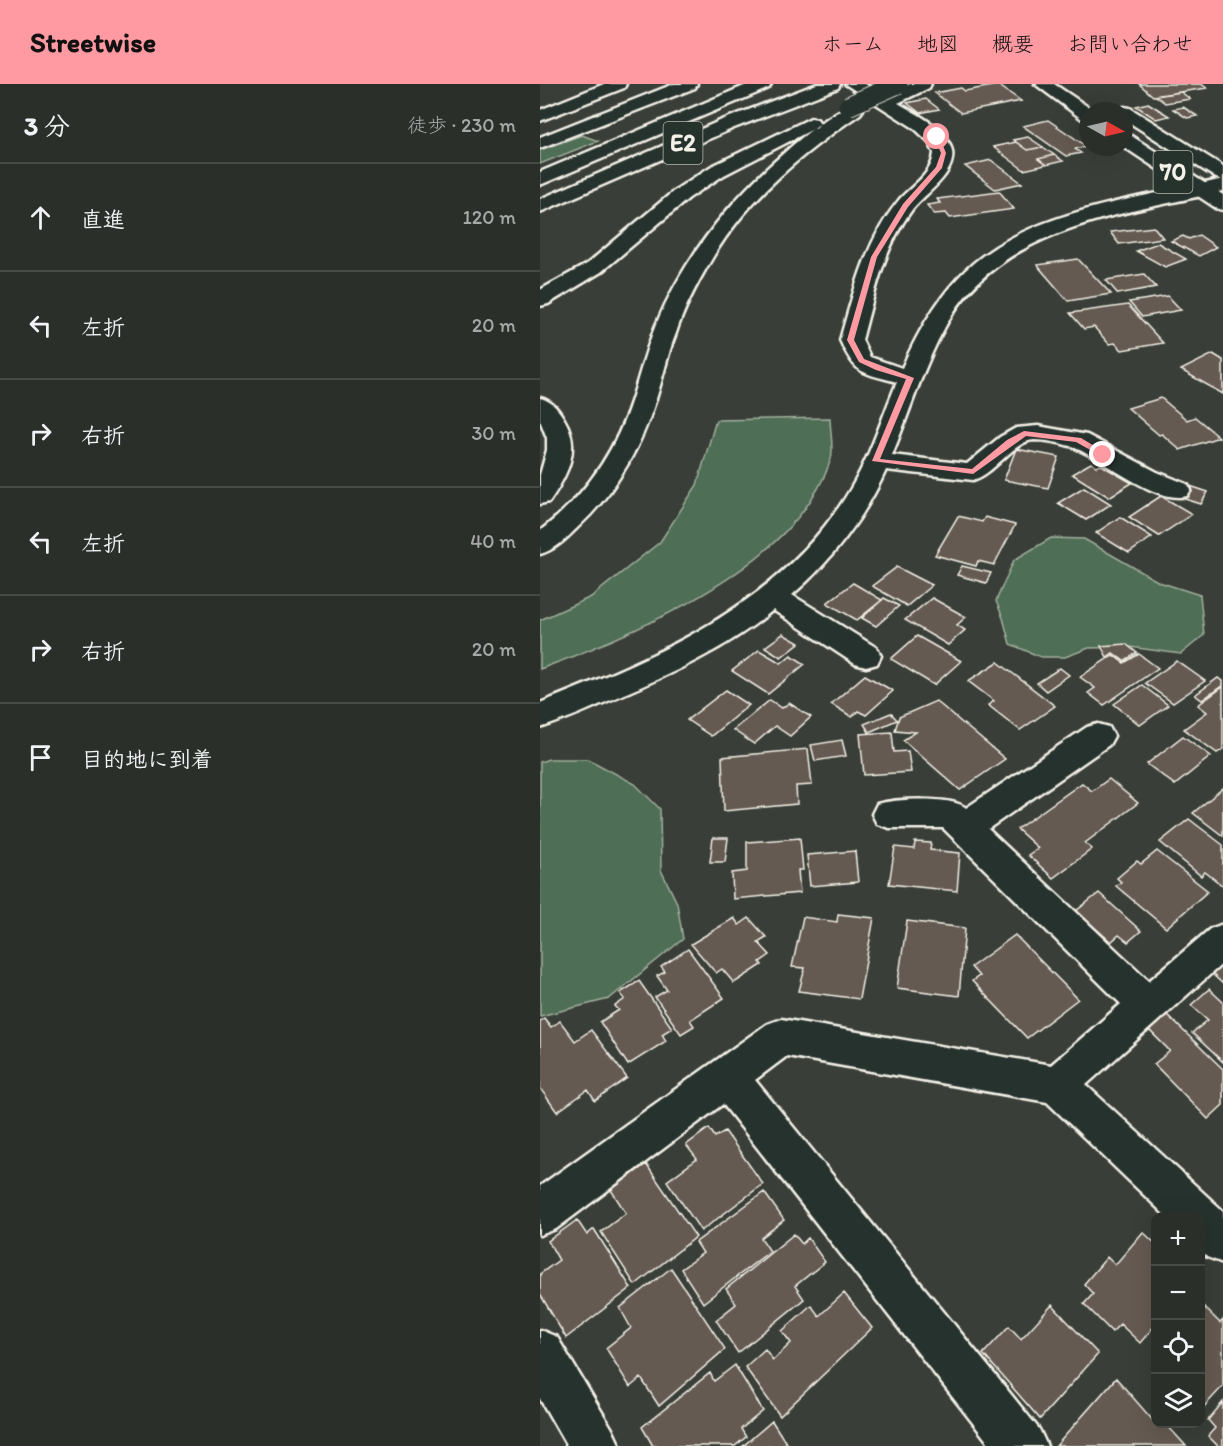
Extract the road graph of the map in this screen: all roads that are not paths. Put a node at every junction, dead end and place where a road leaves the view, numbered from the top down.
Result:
1 (618, 84) edge
2 (689, 84) edge
3 (764, 84) edge
4 (853, 84) edge
5 (899, 84) edge
6 (923, 84) edge
7 (1043, 84) edge
8 (830, 85) edge
9 (886, 102) junction
10 (851, 108) junction
11 (1079, 109) edge
12 (540, 116) edge
13 (1133, 118) edge
14 (540, 143) edge
15 (1133, 144) edge
16 (1223, 174) edge
17 (540, 179) edge
18 (1212, 188) edge
19 (1223, 204) edge
20 (540, 206) edge
21 (540, 299) edge
22 (910, 378) junction
23 (540, 405) edge
24 (876, 461) junction
25 (1178, 490) dead end
26 (540, 496) edge
27 (540, 545) edge
28 (774, 597) junction
29 (866, 657) dead end
30 (540, 716) edge
31 (1098, 736) dead end
32 (889, 814) dead end
33 (965, 827) junction
34 (1223, 940) edge
35 (1148, 1005) junction
36 (727, 1077) junction
37 (1057, 1085) junction
38 (1193, 1212) edge
39 (540, 1213) edge
40 (1205, 1225) edge
41 (1223, 1241) edge
42 (540, 1354) edge
43 (595, 1446) edge
44 (1022, 1446) edge

1 - 12 main road
2 - 14 main road
3 - 17 main road, E2
4 - 9 main road
5 - 10 main road, bridge
6 - 9 main road
7 - 11 main road
8 - 20 main road, E2
9 - 22 main road
10 - 21 main road
10 - 27 main road
13 - 16 main road, 70
15 - 18 main road, 70
18 - 19 main road, 70
18 - 22 main road
22 - 24 main road
23 - 26 main road
24 - 25 main road
24 - 28 main road
28 - 29 main road
28 - 30 main road
31 - 33 main road
32 - 33 main road
33 - 35 main road
34 - 35 main road
35 - 37 main road
36 - 37 main road
36 - 39 main road
36 - 44 main road
37 - 38 main road
40 - 41 main road
42 - 43 main road

